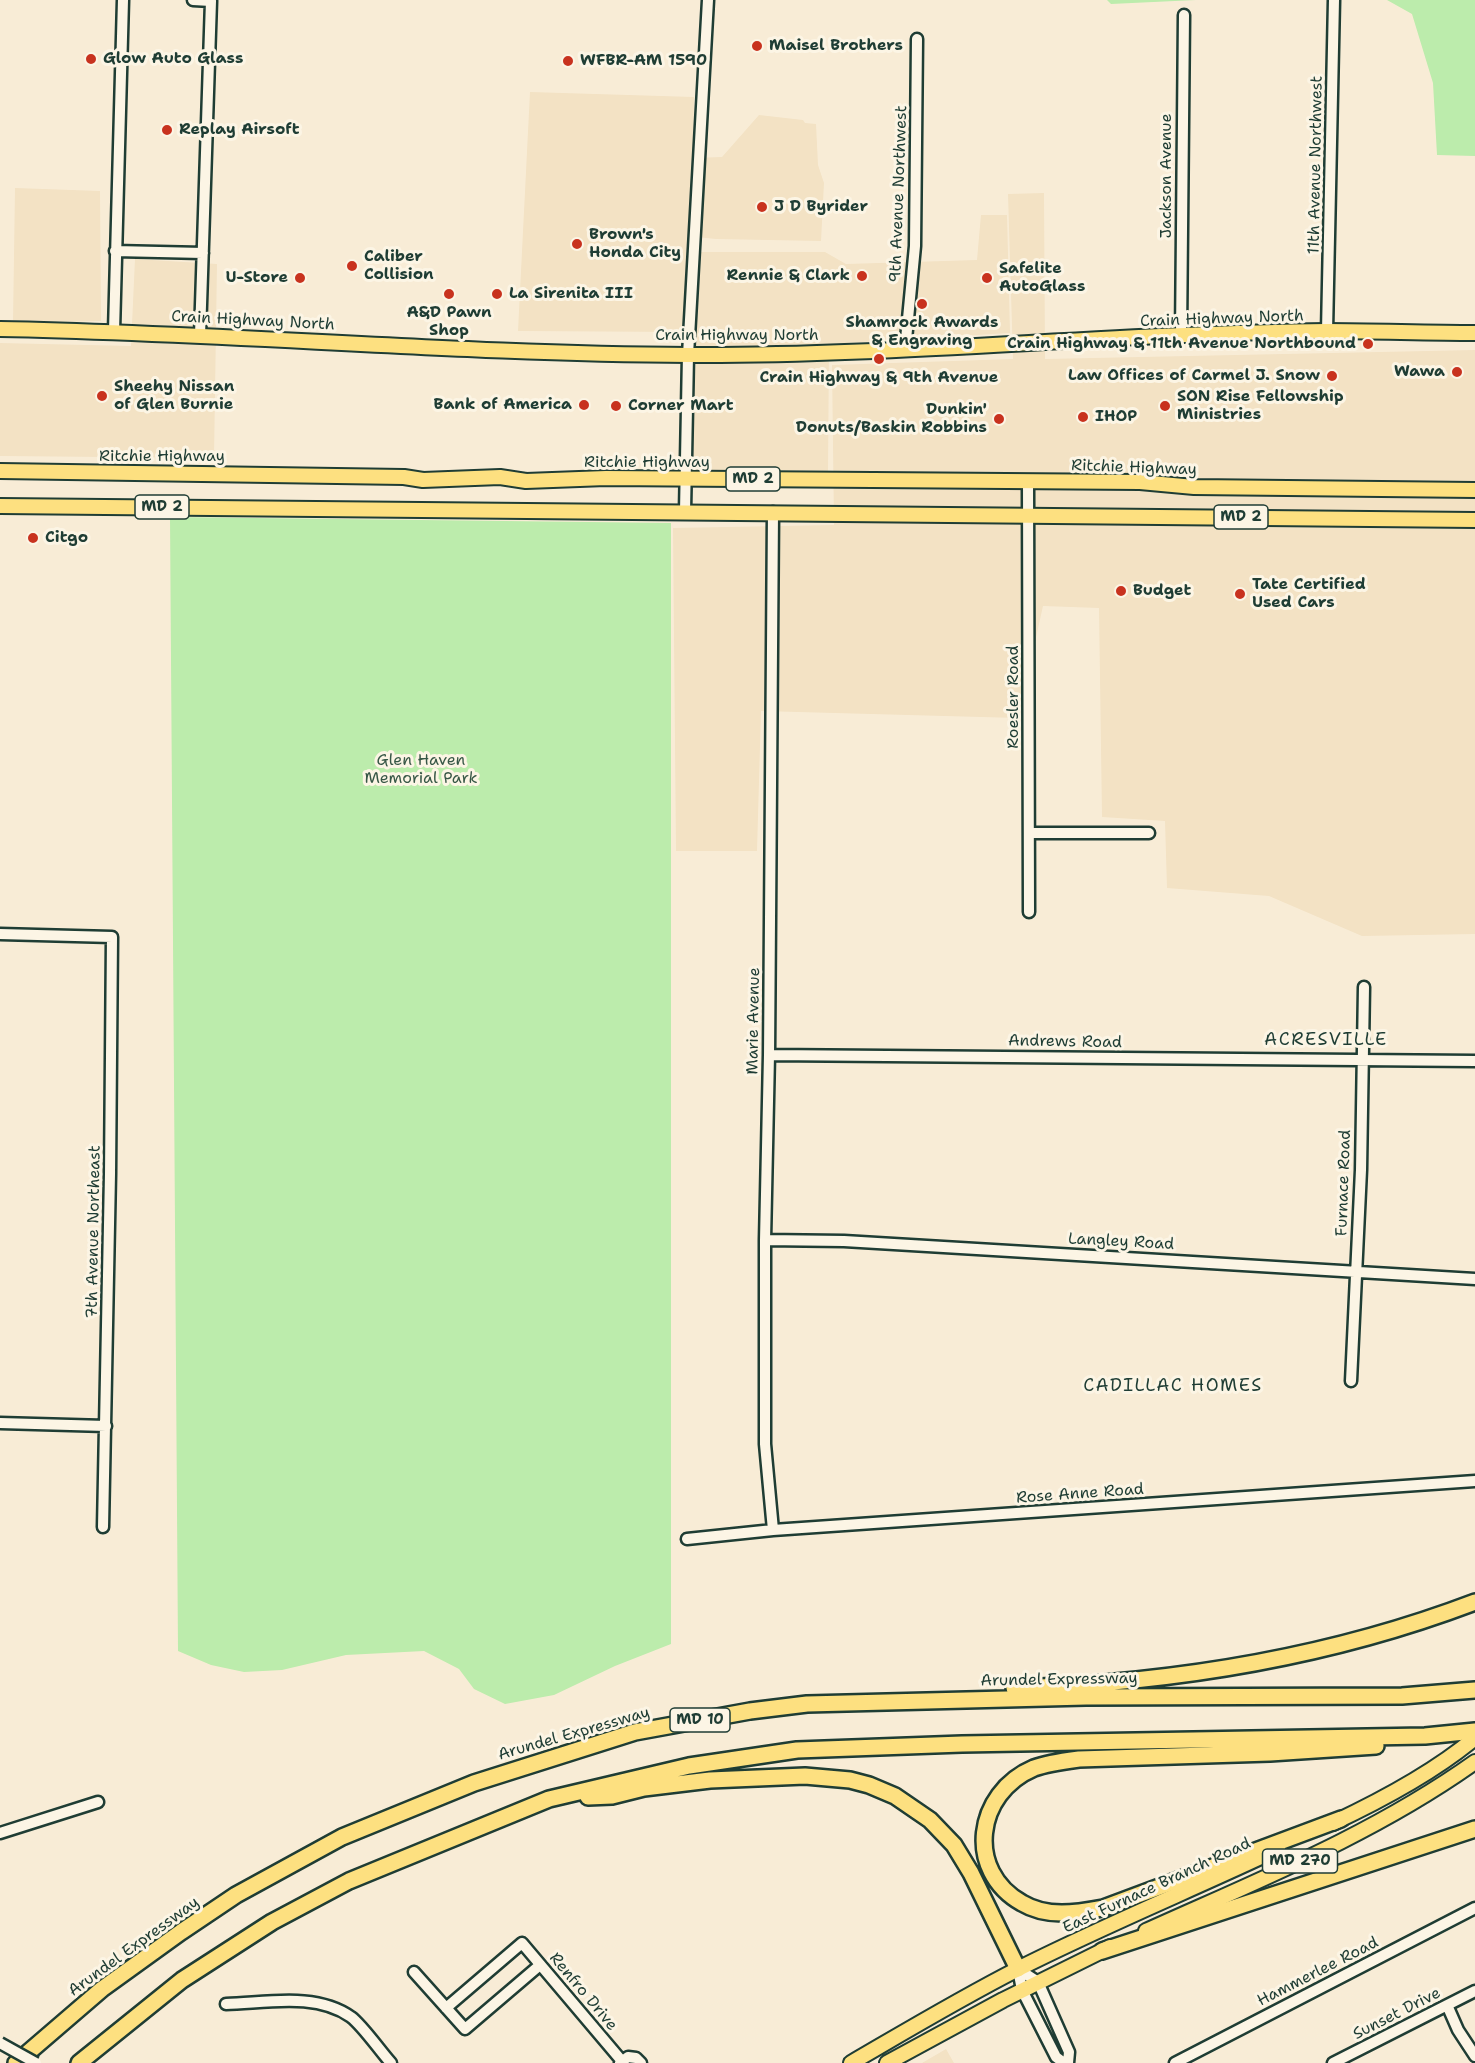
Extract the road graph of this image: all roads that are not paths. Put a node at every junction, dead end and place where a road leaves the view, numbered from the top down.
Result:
1 (123, 0) edge
2 (193, 0) edge
3 (708, 0) edge
4 (1334, 0) edge
5 (1184, 15) dead end
6 (917, 39) dead end
7 (115, 251) junction
8 (203, 254) junction
9 (0, 329) edge
10 (114, 331) junction
11 (1327, 332) junction
12 (1475, 333) edge
13 (200, 335) junction
14 (1181, 336) junction
15 (905, 350) junction
16 (688, 355) junction
17 (0, 471) edge
18 (686, 479) junction
19 (1028, 482) junction
20 (1475, 489) edge
21 (0, 506) edge
22 (685, 511) junction
23 (773, 512) junction
24 (1028, 515) junction
25 (1475, 520) edge
26 (1029, 833) junction
27 (1149, 833) dead end
28 (1029, 912) dead end
29 (0, 934) edge
30 (1364, 987) dead end
31 (769, 1055) junction
32 (1362, 1060) junction
33 (1475, 1061) edge
34 (765, 1240) junction
35 (1356, 1272) junction
36 (1475, 1279) edge
37 (1351, 1381) dead end
38 (0, 1423) edge
39 (106, 1426) junction
40 (1475, 1481) edge
41 (103, 1527) dead end
42 (773, 1530) junction
43 (687, 1539) dead end
44 (1475, 1602) edge
45 (1475, 1690) edge
46 (955, 1700) junction
47 (1475, 1731) edge
48 (1425, 1736) junction
49 (1475, 1738) edge
50 (1475, 1762) edge
51 (549, 1799) junction
52 (98, 1802) dead end
53 (1341, 1819) junction
54 (1475, 1828) edge
55 (0, 1833) edge
56 (1475, 1908) edge
57 (1102, 1951) junction
58 (540, 1965) junction
59 (1018, 1969) junction
60 (414, 1972) dead end
61 (1038, 1982) junction
62 (1022, 1990) junction
63 (1475, 1991) edge
64 (226, 2004) dead end
65 (1447, 2005) junction
66 (446, 2008) junction
67 (0, 2043) edge
68 (1475, 2056) edge
69 (1345, 2060) edge
70 (621, 2062) edge
71 (16, 2063) edge
72 (36, 2063) edge
73 (79, 2063) edge
74 (391, 2063) edge
75 (641, 2063) edge
76 (851, 2063) edge
77 (887, 2063) edge
78 (1066, 2063) edge
79 (1175, 2063) edge
80 (1333, 2063) edge

1 - 7 street
2 - 8 street
3 - 16 street
4 - 11 street, 11th Avenue Northwest
5 - 14 street, Jackson Avenue
6 - 15 street, 9th Avenue Northwest
7 - 8 street
7 - 10 street
8 - 13 street
9 - 10 main road, Crain Highway North
10 - 13 main road, Crain Highway North
11 - 12 main road, Crain Highway North
11 - 14 main road, Crain Highway North
13 - 16 main road, Crain Highway North
14 - 15 main road, Crain Highway North
15 - 16 main road, Crain Highway North
16 - 18 street
17 - 18 main road, Ritchie Highway / MD 2
18 - 19 main road, Ritchie Highway / MD 2
18 - 22 street
19 - 20 main road, Ritchie Highway / MD 2
19 - 24 street, Roesler Road
21 - 22 main road, MD 2
22 - 23 main road, MD 2
23 - 24 main road, MD 2
23 - 31 street, Marie Avenue
24 - 25 main road, MD 2
24 - 26 street, Roesler Road
26 - 27 street
26 - 28 street, Roesler Road
29 - 39 street, 7th Avenue Northeast
30 - 32 street, Furnace Road
31 - 32 street, Andrews Road
31 - 34 street, Marie Avenue
32 - 33 street, Andrews Road
32 - 35 street, Furnace Road
34 - 35 street, Langley Road
34 - 42 street, Marie Avenue
35 - 36 street, Langley Road
35 - 37 street, Furnace Road
38 - 39 street
39 - 41 street, 7th Avenue Northeast
40 - 42 street, Rose Anne Road
42 - 43 street, Rose Anne Road
44 - 46 highway
45 - 46 highway, Arundel Expressway / MD 10
46 - 71 highway, Arundel Expressway / MD 10
47 - 48 highway
48 - 51 highway
48 - 53 highway
49 - 53 main road, East Furnace Branch Road / MD 270
50 - 57 main road, MD 270
51 - 59 highway
51 - 73 highway
52 - 55 street
53 - 59 main road, East Furnace Branch Road / MD 270
54 - 57 highway
56 - 79 street, Hammerlee Road
57 - 61 main road, MD 270
58 - 66 street
58 - 66 street, Renfro Drive
58 - 70 street, Renfro Drive
59 - 61 street
59 - 62 street
59 - 76 main road, East Furnace Branch Road / MD 270
60 - 66 street
61 - 62 main road, MD 270
61 - 78 street
62 - 77 main road, MD 270
62 - 78 street
63 - 65 street, Sunset Drive
64 - 74 street
65 - 68 street
65 - 69 street, Sunset Drive
67 - 72 street, bridge
69 - 80 street, Sunset Drive
70 - 75 street, Renfro Drive

